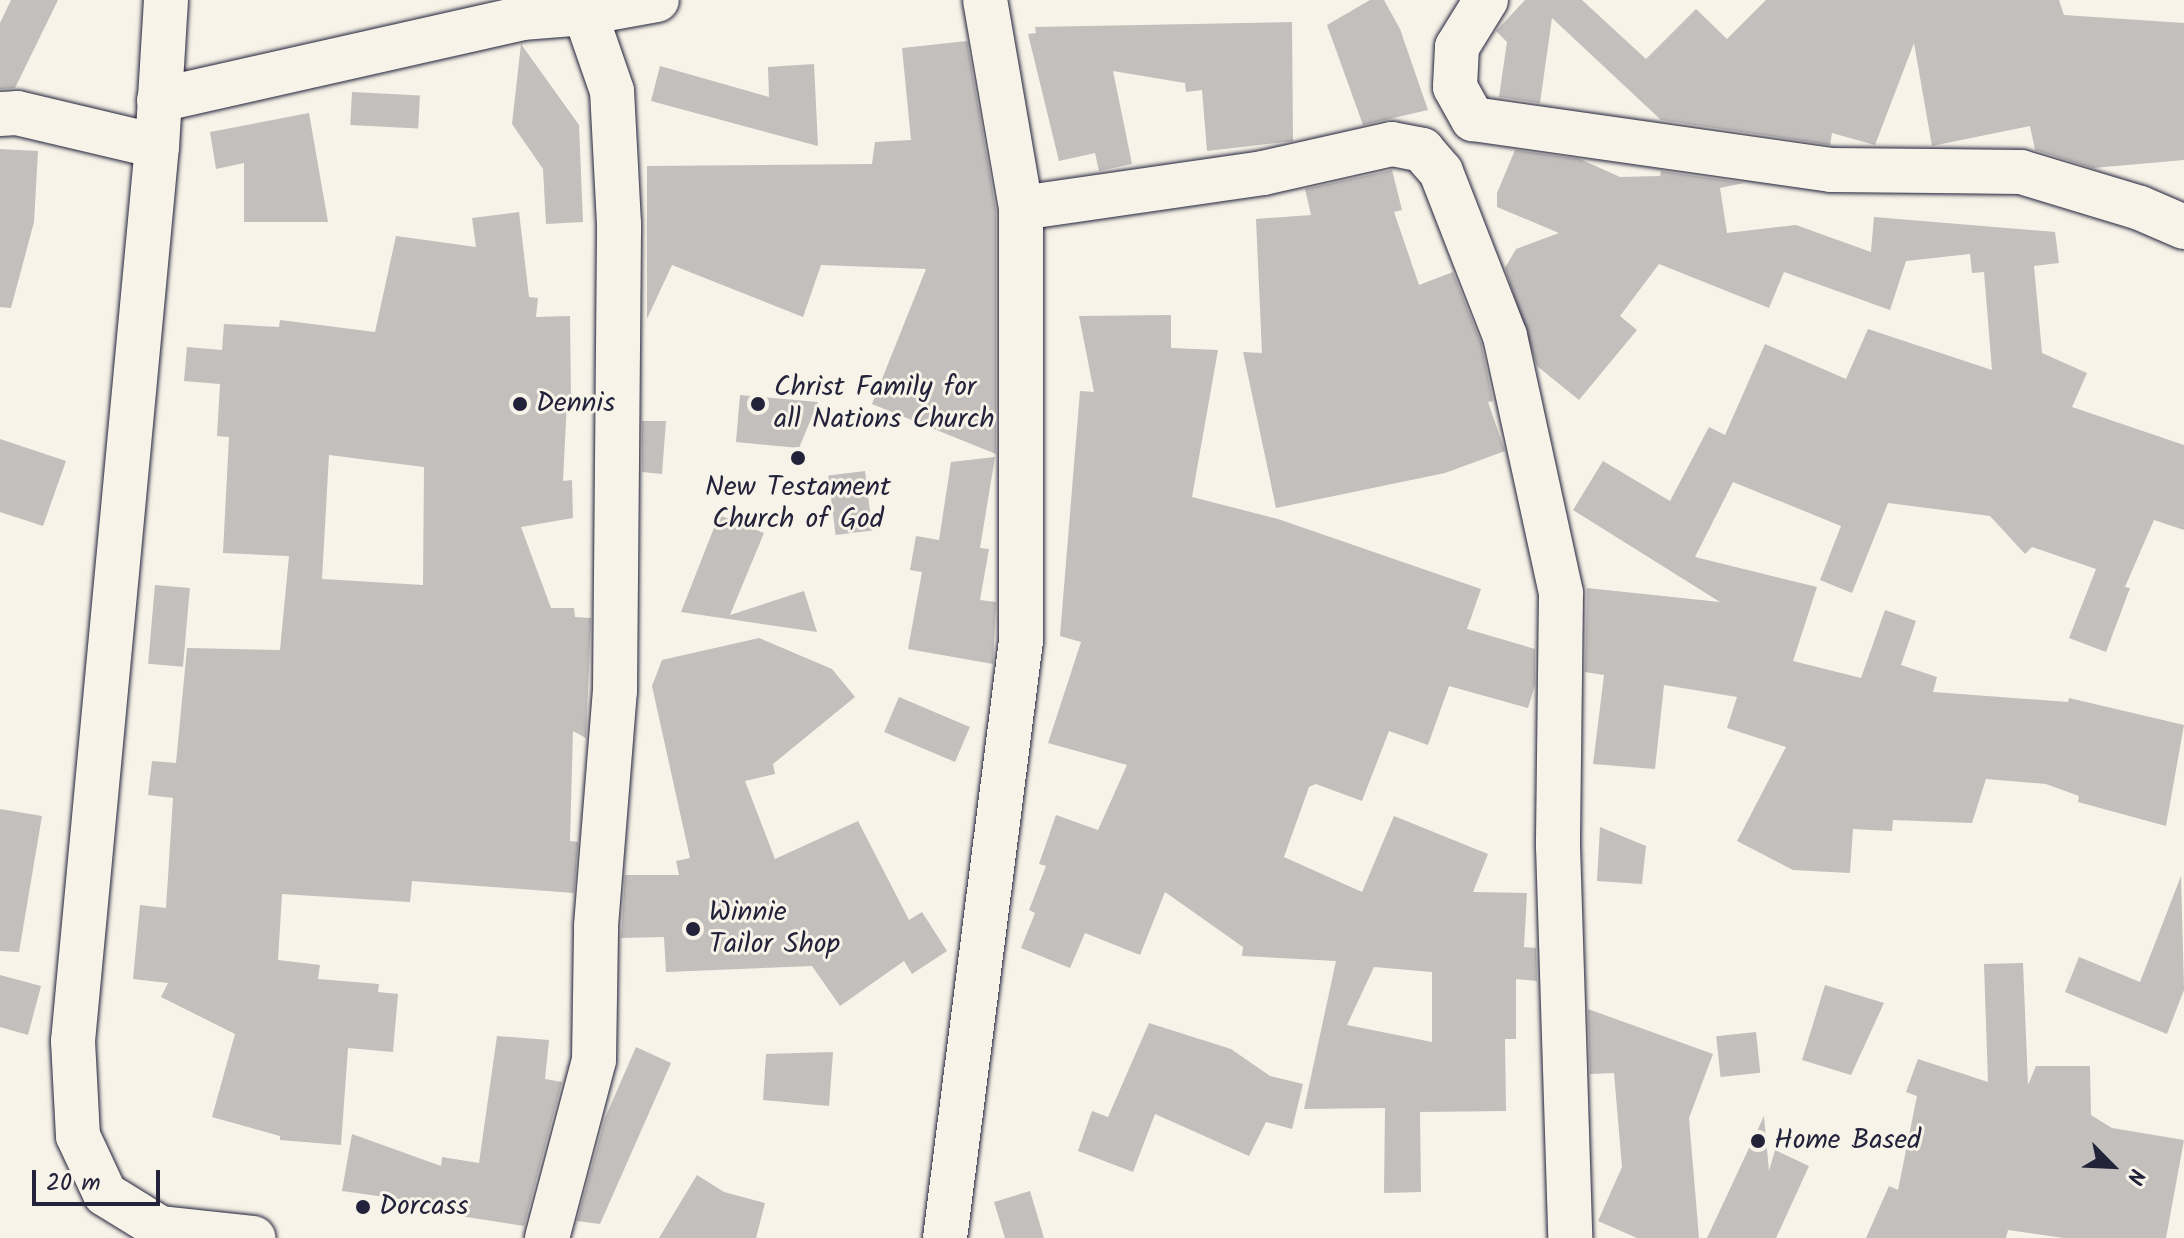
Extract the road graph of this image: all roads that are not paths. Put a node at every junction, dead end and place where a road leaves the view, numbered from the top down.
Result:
1 (166, 0) edge
2 (657, 0) edge
3 (985, 0) edge
4 (1486, 0) edge
5 (523, 9) edge
6 (585, 13) junction
7 (159, 100) junction
8 (0, 114) edge
9 (157, 146) junction
10 (1021, 208) junction
11 (2184, 227) edge
12 (253, 1238) edge
13 (547, 1238) edge
14 (945, 1238) edge
15 (1570, 1238) edge

1 - 7 street
2 - 6 street
3 - 10 street
4 - 11 street
5 - 6 street
5 - 7 street
6 - 13 street
7 - 9 street
8 - 9 street
9 - 12 street
10 - 14 street
10 - 15 street

